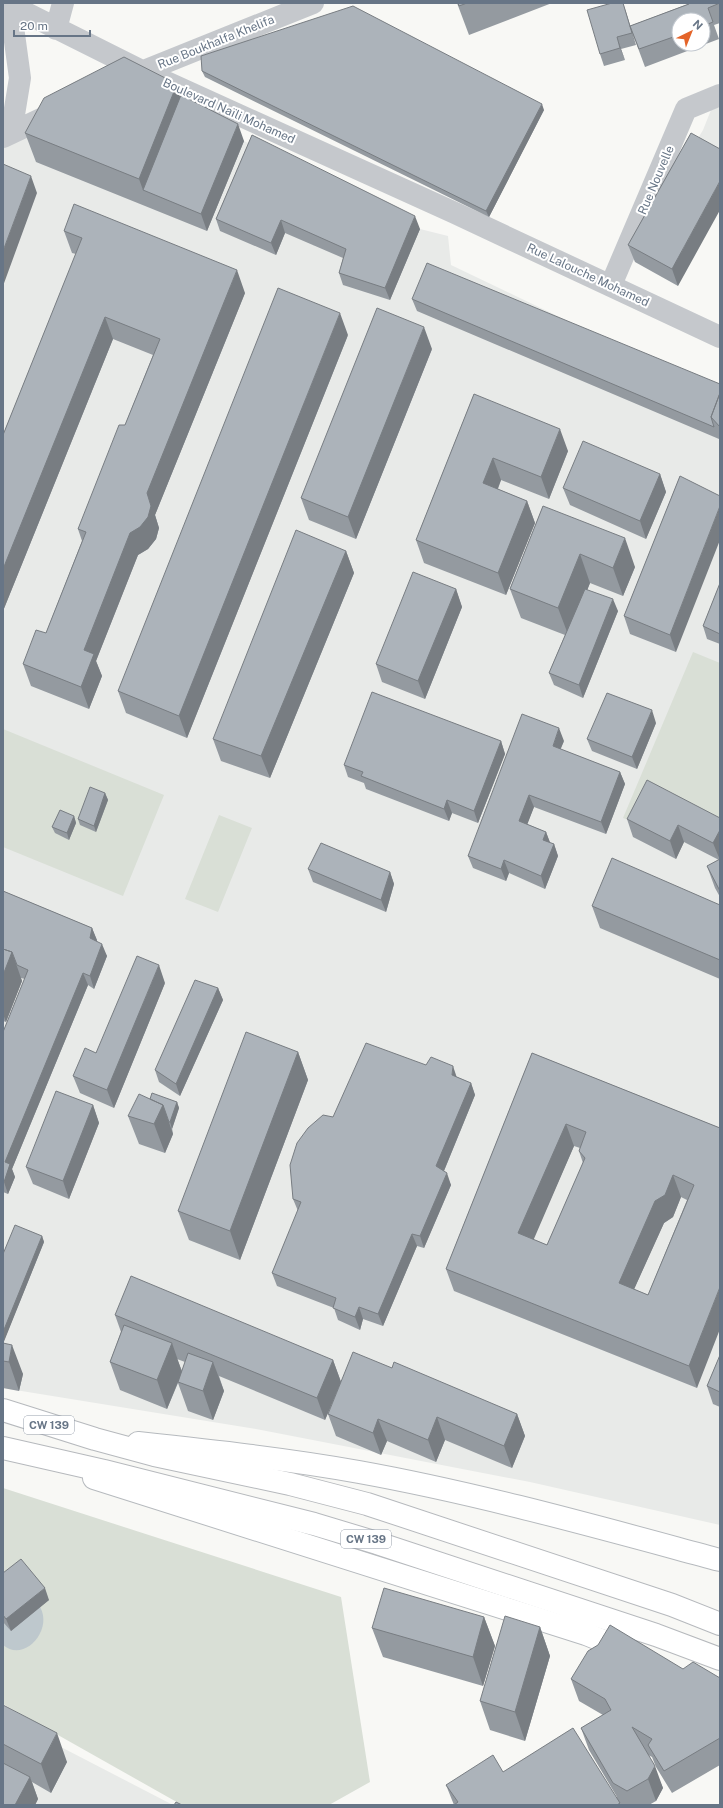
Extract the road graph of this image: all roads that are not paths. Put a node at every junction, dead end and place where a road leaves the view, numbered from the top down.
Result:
1 (62, 3) edge
2 (313, 3) edge
3 (8, 4) edge
4 (56, 29) junction
5 (142, 71) junction
6 (114, 84) edge
7 (720, 95) edge
8 (73, 104) edge
9 (7, 135) edge
10 (455, 213) joint
11 (611, 285) junction
12 (720, 337) edge
13 (3, 1410) edge
14 (95, 1439) junction
15 (3, 1449) edge
16 (720, 1560) edge
17 (720, 1624) edge
18 (650, 1659) edge
19 (720, 1659) edge

1 - 4 street
2 - 5 street, Rue Boukhalfa Khelifa
3 - 4 street, Boulevard Naïli Mohamed
3 - 9 street
4 - 5 street, Boulevard Naïli Mohamed
5 - 6 street, Rue Boukhalfa Khelifa
5 - 10 street, Boulevard Naïli Mohamed
7 - 11 street, Rue Nouvelle
8 - 9 street
10 - 11 street, Rue Lalouche Mohamed
11 - 12 street, Rue Lalouche Mohamed
13 - 14 main road, CW 139
14 - 16 main road
14 - 17 main road, CW 139
15 - 18 main road
15 - 19 main road, CW 139

